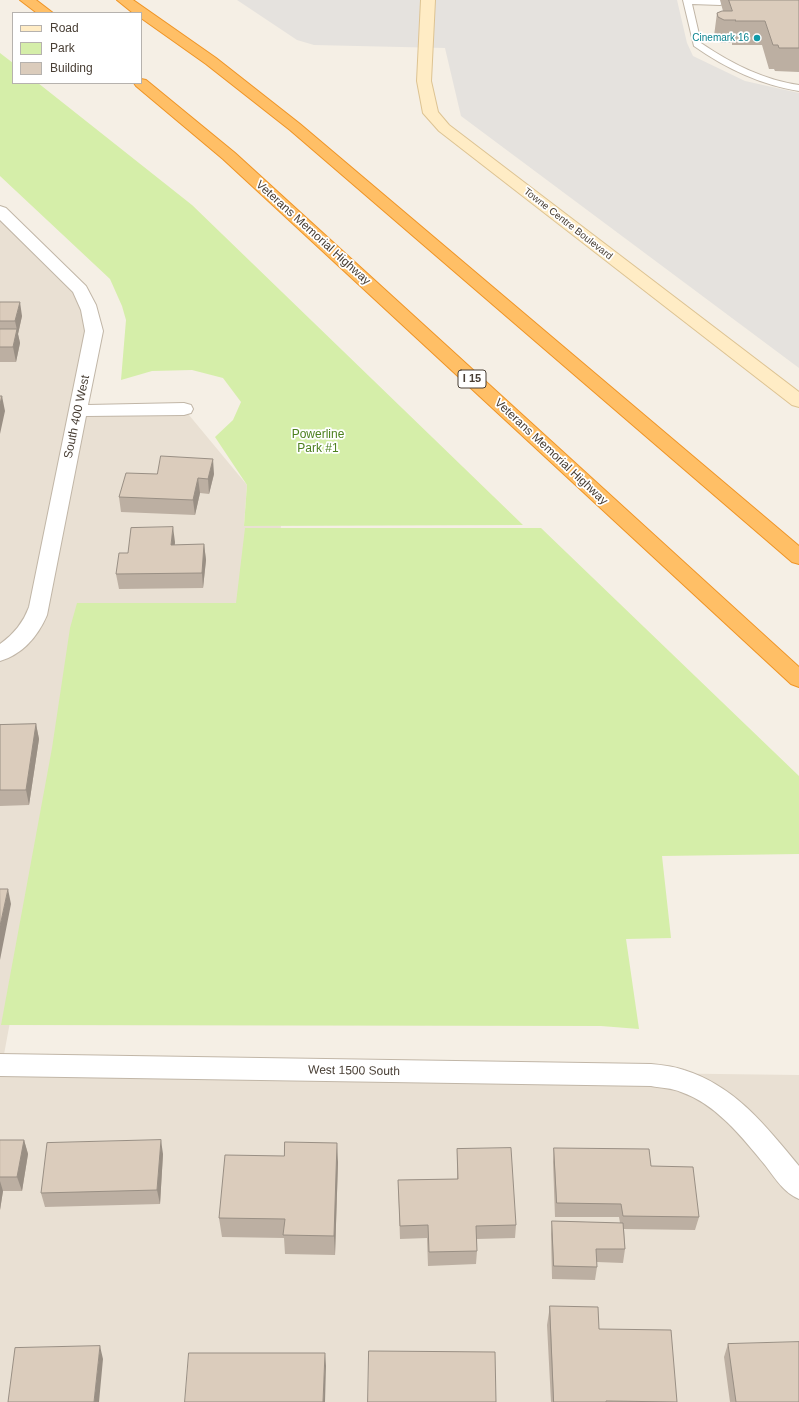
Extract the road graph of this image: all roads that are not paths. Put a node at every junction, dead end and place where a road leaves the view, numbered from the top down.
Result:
1 (27, 0) edge
2 (124, 0) edge
3 (428, 0) edge
4 (688, 0) edge
5 (720, 2) dead end
6 (45, 12) edge
7 (141, 12) edge
8 (142, 13) edge
9 (142, 84) edge
10 (799, 88) edge
11 (0, 211) edge
12 (799, 400) edge
13 (184, 409) dead end
14 (78, 411) junction
15 (799, 557) edge
16 (5, 650) edge
17 (799, 679) edge
18 (0, 1066) edge
19 (799, 1186) edge

1 - 6 highway
2 - 7 highway
3 - 12 street, Towne Centre Boulevard
4 - 5 lane
4 - 10 lane
8 - 15 highway
9 - 17 highway, Veterans Memorial Highway / I 15
11 - 14 street, South 400 West
13 - 14 street
14 - 16 street, South 400 West
18 - 19 street, West 1500 South

